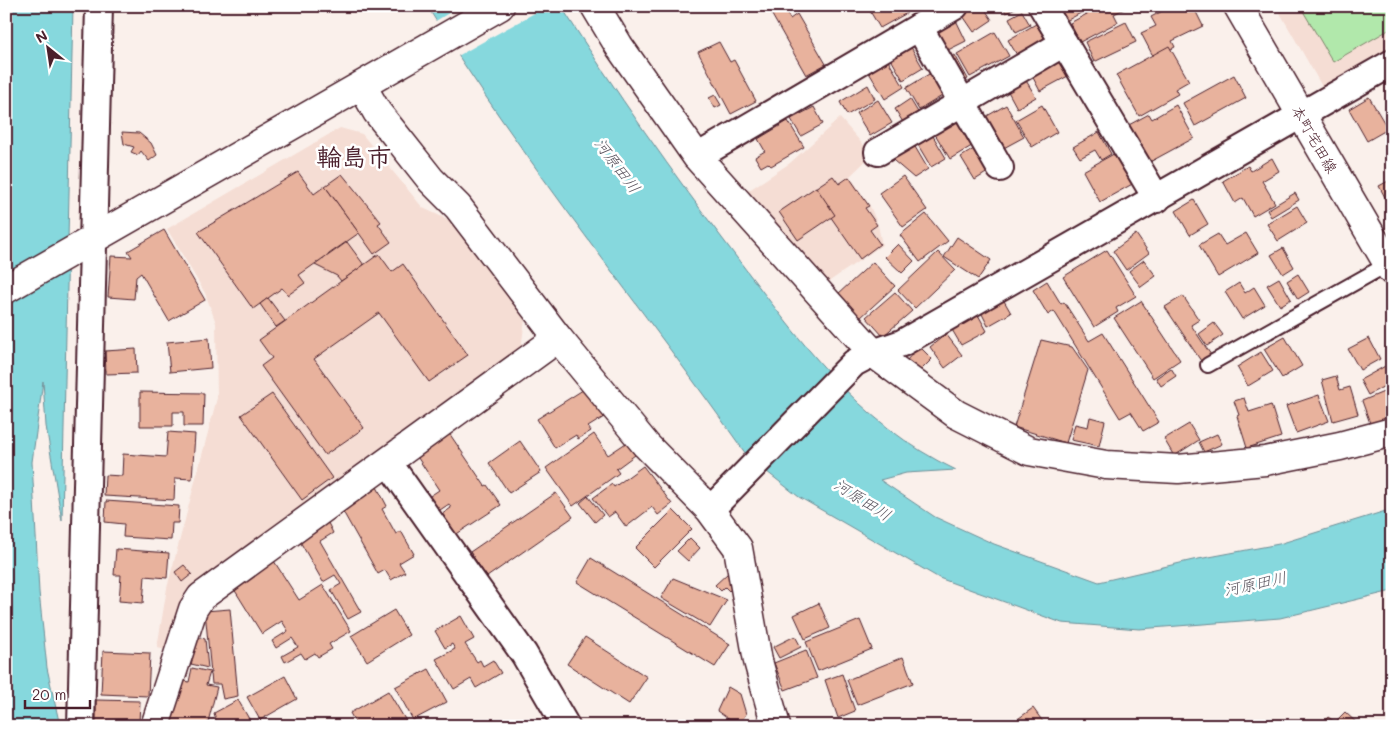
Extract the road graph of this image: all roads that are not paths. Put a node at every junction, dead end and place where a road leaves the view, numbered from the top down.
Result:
1 (99, 6) edge
2 (500, 6) edge
3 (595, 6) edge
4 (956, 6) edge
5 (1042, 6) edge
6 (1238, 6) edge
7 (919, 27) junction
8 (1064, 43) junction
9 (1392, 63) edge
10 (372, 79) junction
11 (961, 103) junction
12 (1301, 116) junction
13 (878, 152) dead end
14 (697, 157) junction
15 (1000, 168) dead end
16 (1157, 199) junction
17 (93, 240) junction
18 (1390, 268) edge
19 (6, 289) edge
20 (558, 338) junction
21 (864, 358) junction
22 (1208, 366) dead end
23 (1392, 432) edge
24 (388, 462) junction
25 (718, 502) junction
26 (81, 726) edge
27 (154, 726) edge
28 (566, 726) edge
29 (776, 726) edge

1 - 17 street
2 - 10 street
3 - 14 street
4 - 7 street
5 - 8 street
6 - 12 street, 本町宅田線
7 - 11 street
7 - 14 street
8 - 11 street
8 - 16 street
9 - 12 street
10 - 17 street
10 - 20 street
11 - 13 street
11 - 15 street
12 - 16 street
12 - 18 street, 本町宅田線
14 - 21 street
16 - 21 street
17 - 19 street
17 - 26 street
18 - 22 lane
20 - 24 street
20 - 25 street
21 - 23 street
21 - 25 street
24 - 27 street
24 - 28 street
25 - 29 street

